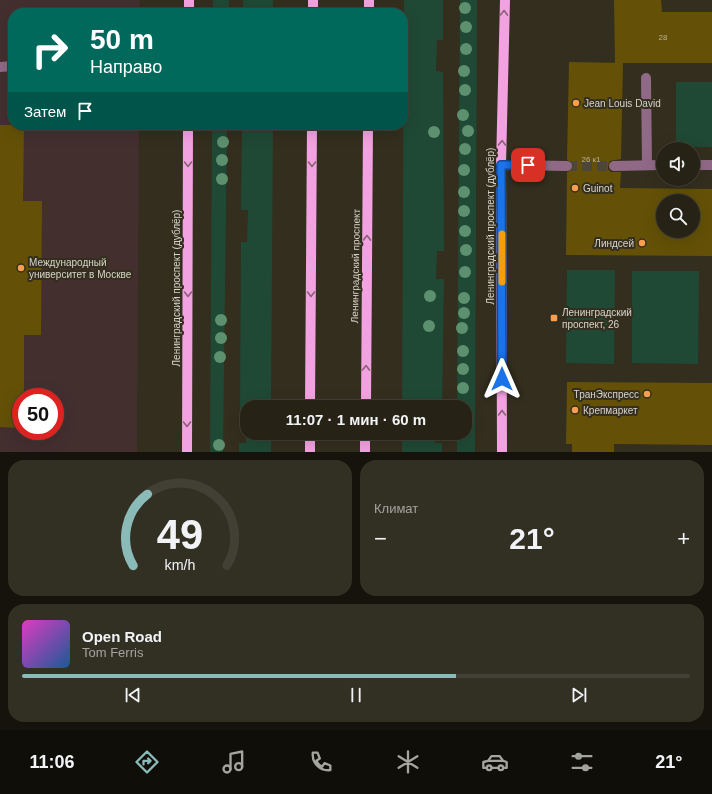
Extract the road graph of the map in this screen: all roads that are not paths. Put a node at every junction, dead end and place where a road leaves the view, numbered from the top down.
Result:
1 (505, 0) edge
2 (646, 78) dead end
3 (188, 130) edge
4 (312, 130) edge
5 (368, 130) edge
6 (501, 165) junction
7 (647, 165) junction
8 (656, 165) edge
9 (700, 165) edge
10 (712, 165) edge
11 (567, 166) tunnel mouth
12 (614, 166) tunnel mouth
13 (310, 400) edge
14 (366, 400) edge
15 (310, 440) edge
16 (366, 440) edge
17 (187, 452) edge
18 (310, 452) edge
19 (365, 452) edge
20 (502, 452) edge

6 -> 1 main road, Ленинградский проспект (дублёр)
2 - 7 lane
3 -> 17 main road, Ленинградский проспект (дублёр)
4 -> 13 main road
14 -> 5 main road, Ленинградский проспект
6 - 11 lane
20 -> 6 main road, Ленинградский проспект (дублёр)
7 - 8 lane
7 - 12 lane
9 - 10 lane
15 - 18 main road
16 - 19 main road

